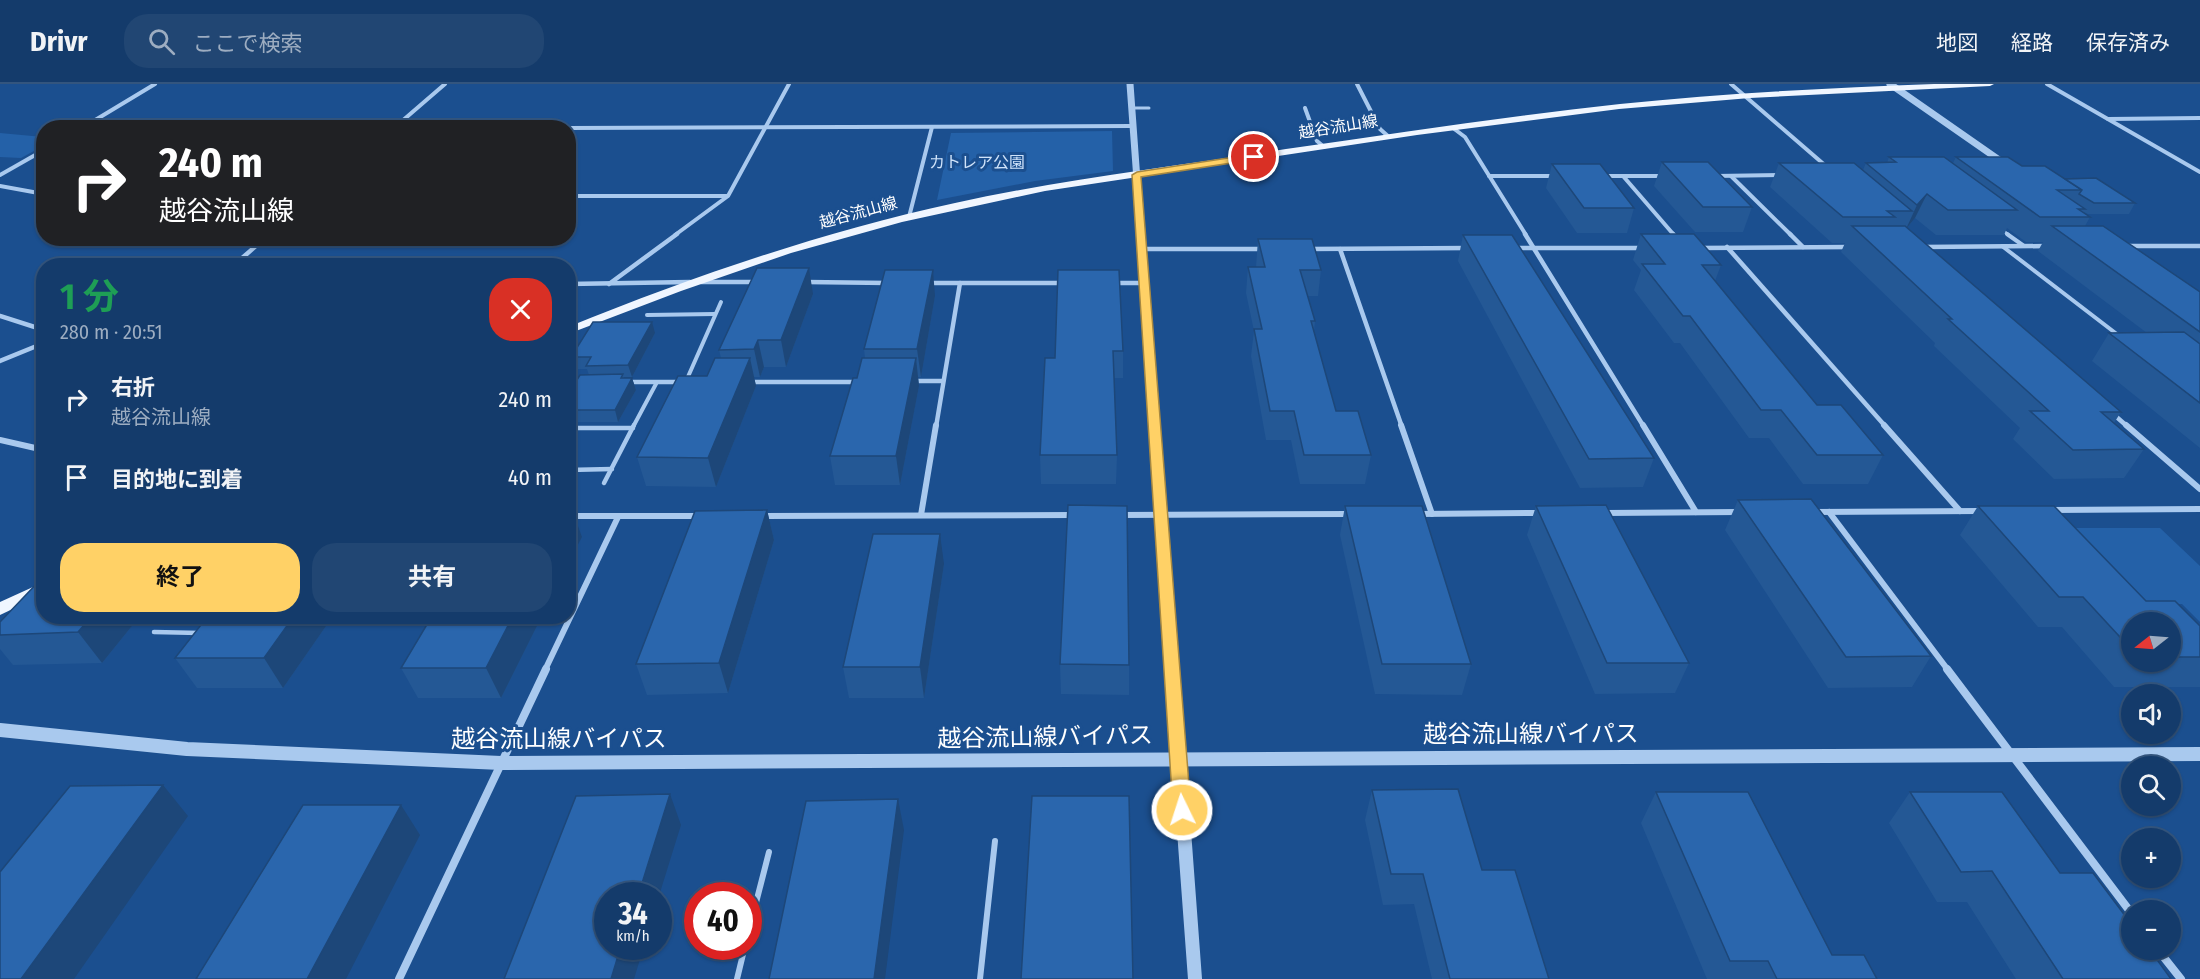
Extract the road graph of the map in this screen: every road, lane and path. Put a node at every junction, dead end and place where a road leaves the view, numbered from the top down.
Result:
1 (155, 84) edge
2 (445, 84) edge
3 (789, 84) edge
4 (1130, 84) edge
5 (1357, 84) edge
6 (1731, 84) edge
7 (1990, 84) edge
8 (2047, 84) edge
9 (1893, 86) edge
10 (1745, 96) junction
11 (1131, 108) junction
12 (1149, 108) dead end
13 (1305, 108) dead end
14 (2107, 118) junction
15 (2200, 118) edge
16 (95, 120) edge
17 (403, 120) edge
18 (1132, 126) junction
19 (765, 127) junction
20 (932, 127) junction
21 (576, 128) edge
22 (1453, 128) junction
23 (1389, 137) junction
24 (1323, 147) junction
25 (36, 155) edge
26 (2010, 167) edge
27 (1828, 168) edge
28 (2200, 172) edge
29 (0, 175) edge
30 (1137, 175) junction
31 (1489, 176) junction
32 (1565, 176) edge
33 (1600, 176) edge
34 (1623, 176) junction
35 (1677, 176) edge
36 (1710, 176) edge
37 (1731, 176) junction
38 (1790, 176) edge
39 (0, 186) edge
40 (36, 193) edge
41 (576, 196) edge
42 (728, 196) junction
43 (909, 217) junction
44 (1997, 226) edge
45 (2115, 240) edge
46 (256, 246) edge
47 (2002, 246) junction
48 (2024, 246) junction
49 (2057, 246) edge
50 (2124, 246) junction
51 (2200, 246) edge
52 (1727, 247) junction
53 (1803, 247) junction
54 (1861, 247) edge
55 (1476, 248) edge
56 (1509, 248) edge
57 (1532, 248) junction
58 (1649, 248) edge
59 (1684, 248) edge
60 (1695, 248) edge
61 (1142, 249) junction
62 (1270, 249) edge
63 (1305, 249) edge
64 (1340, 249) junction
65 (2134, 253) edge
66 (1928, 255) edge
67 (242, 258) edge
68 (692, 282) junction
69 (759, 282) edge
70 (794, 282) edge
71 (901, 283) edge
72 (924, 283) edge
73 (960, 283) junction
74 (1075, 283) edge
75 (1110, 283) edge
76 (1144, 283) junction
77 (576, 284) edge
78 (608, 284) junction
79 (721, 302) dead end
80 (716, 314) junction
81 (647, 315) dead end
82 (0, 316) edge
83 (36, 327) edge
84 (576, 328) edge
85 (2124, 340) edge
86 (36, 345) edge
87 (0, 361) edge
88 (908, 381) edge
89 (943, 381) junction
90 (576, 382) edge
91 (591, 382) edge
92 (624, 382) edge
93 (657, 382) junction
94 (686, 382) junction
95 (698, 382) edge
96 (744, 382) edge
97 (861, 382) edge
98 (2109, 411) edge
99 (576, 428) edge
100 (633, 428) junction
101 (0, 440) edge
102 (36, 448) edge
103 (612, 469) junction
104 (576, 470) edge
105 (604, 483) dead end
106 (2200, 489) edge
107 (2200, 509) edge
108 (2040, 510) edge
109 (1960, 511) junction
110 (1983, 511) edge
111 (1696, 512) junction
112 (1751, 512) edge
113 (1807, 512) edge
114 (1829, 512) junction
115 (1552, 513) edge
116 (1600, 513) edge
117 (1361, 514) edge
118 (1408, 514) edge
119 (1432, 514) junction
120 (921, 515) junction
121 (1081, 515) edge
122 (1115, 515) edge
123 (1161, 515) junction
124 (576, 516) edge
125 (711, 516) edge
126 (758, 516) edge
127 (618, 517) junction
128 (36, 591) edge
129 (576, 605) edge
130 (0, 609) edge
131 (567, 624) edge
132 (154, 632) dead end
133 (212, 633) edge
134 (0, 730) edge
135 (2200, 754) edge
136 (2010, 755) junction
137 (1178, 758) junction
138 (501, 763) junction
139 (995, 841) dead end
140 (769, 852) dead end
141 (761, 882) edge
142 (2121, 900) edge
143 (742, 960) edge
144 (2166, 960) edge
145 (399, 979) edge
146 (737, 979) edge
147 (980, 979) edge
148 (1195, 979) edge
149 (2181, 979) edge

1 - 16 street
2 - 17 street
3 - 19 street
4 - 11 street
5 - 23 street
6 - 10 street
7 - 9 main road, 越谷流山線
8 - 14 street
9 - 10 main road, 越谷流山線
9 - 26 street
10 - 22 main road, 越谷流山線
10 - 27 street
11 - 12 lane
11 - 18 street
13 - 24 street
14 - 15 street
14 - 28 street
18 - 20 street
18 - 30 street
19 - 20 street
19 - 21 street
19 - 42 street
20 - 43 street
22 - 23 main road, 越谷流山線
22 - 31 street
23 - 24 main road, 越谷流山線
24 - 30 main road, 越谷流山線
25 - 29 street
30 - 43 main road, 越谷流山線
30 - 61 street
31 - 32 street
31 - 57 street
33 - 34 street
34 - 35 street
34 - 59 street
36 - 37 street
37 - 38 street
37 - 53 street
39 - 40 street
41 - 42 street
42 - 78 street
43 - 68 main road, 越谷流山線
44 - 48 lane
45 - 50 street
46 - 67 street
47 - 48 street
47 - 66 street
47 - 85 lane
48 - 49 street
50 - 51 street
50 - 65 street
52 - 53 street
52 - 60 street
52 - 109 street
53 - 54 street
55 - 64 street
56 - 57 street
57 - 58 street
57 - 111 street
61 - 62 street
61 - 76 street
63 - 64 street
64 - 119 street
68 - 69 street
68 - 78 street
68 - 84 main road, 越谷流山線
70 - 71 street
72 - 73 street
73 - 74 street
73 - 89 street
75 - 76 street
76 - 123 street
77 - 78 street
79 - 80 lane
80 - 81 lane
80 - 94 lane
82 - 83 street
86 - 87 street
88 - 89 street
89 - 120 street
90 - 91 street
92 - 93 street
93 - 94 street
93 - 100 lane
94 - 95 street
96 - 97 street
98 - 106 street
99 - 100 lane
100 - 103 lane
101 - 102 street
103 - 104 lane
103 - 105 lane
107 - 108 street
109 - 110 street
109 - 114 street
111 - 112 street
111 - 116 street
113 - 114 street
114 - 136 street
115 - 119 street
117 - 123 street
118 - 119 street
120 - 121 street
120 - 126 street
122 - 123 street
123 - 137 street
124 - 127 street
125 - 127 street
127 - 129 street
128 - 130 main road
131 - 138 street
132 - 133 lane
134 - 138 street, 越谷流山線バイパス
135 - 136 street, 越谷流山線バイパス
136 - 137 street, 越谷流山線バイパス
136 - 142 street
137 - 138 street, 越谷流山線バイパス
137 - 148 street
138 - 145 street
139 - 147 lane
140 - 141 lane
143 - 146 lane
144 - 149 street

